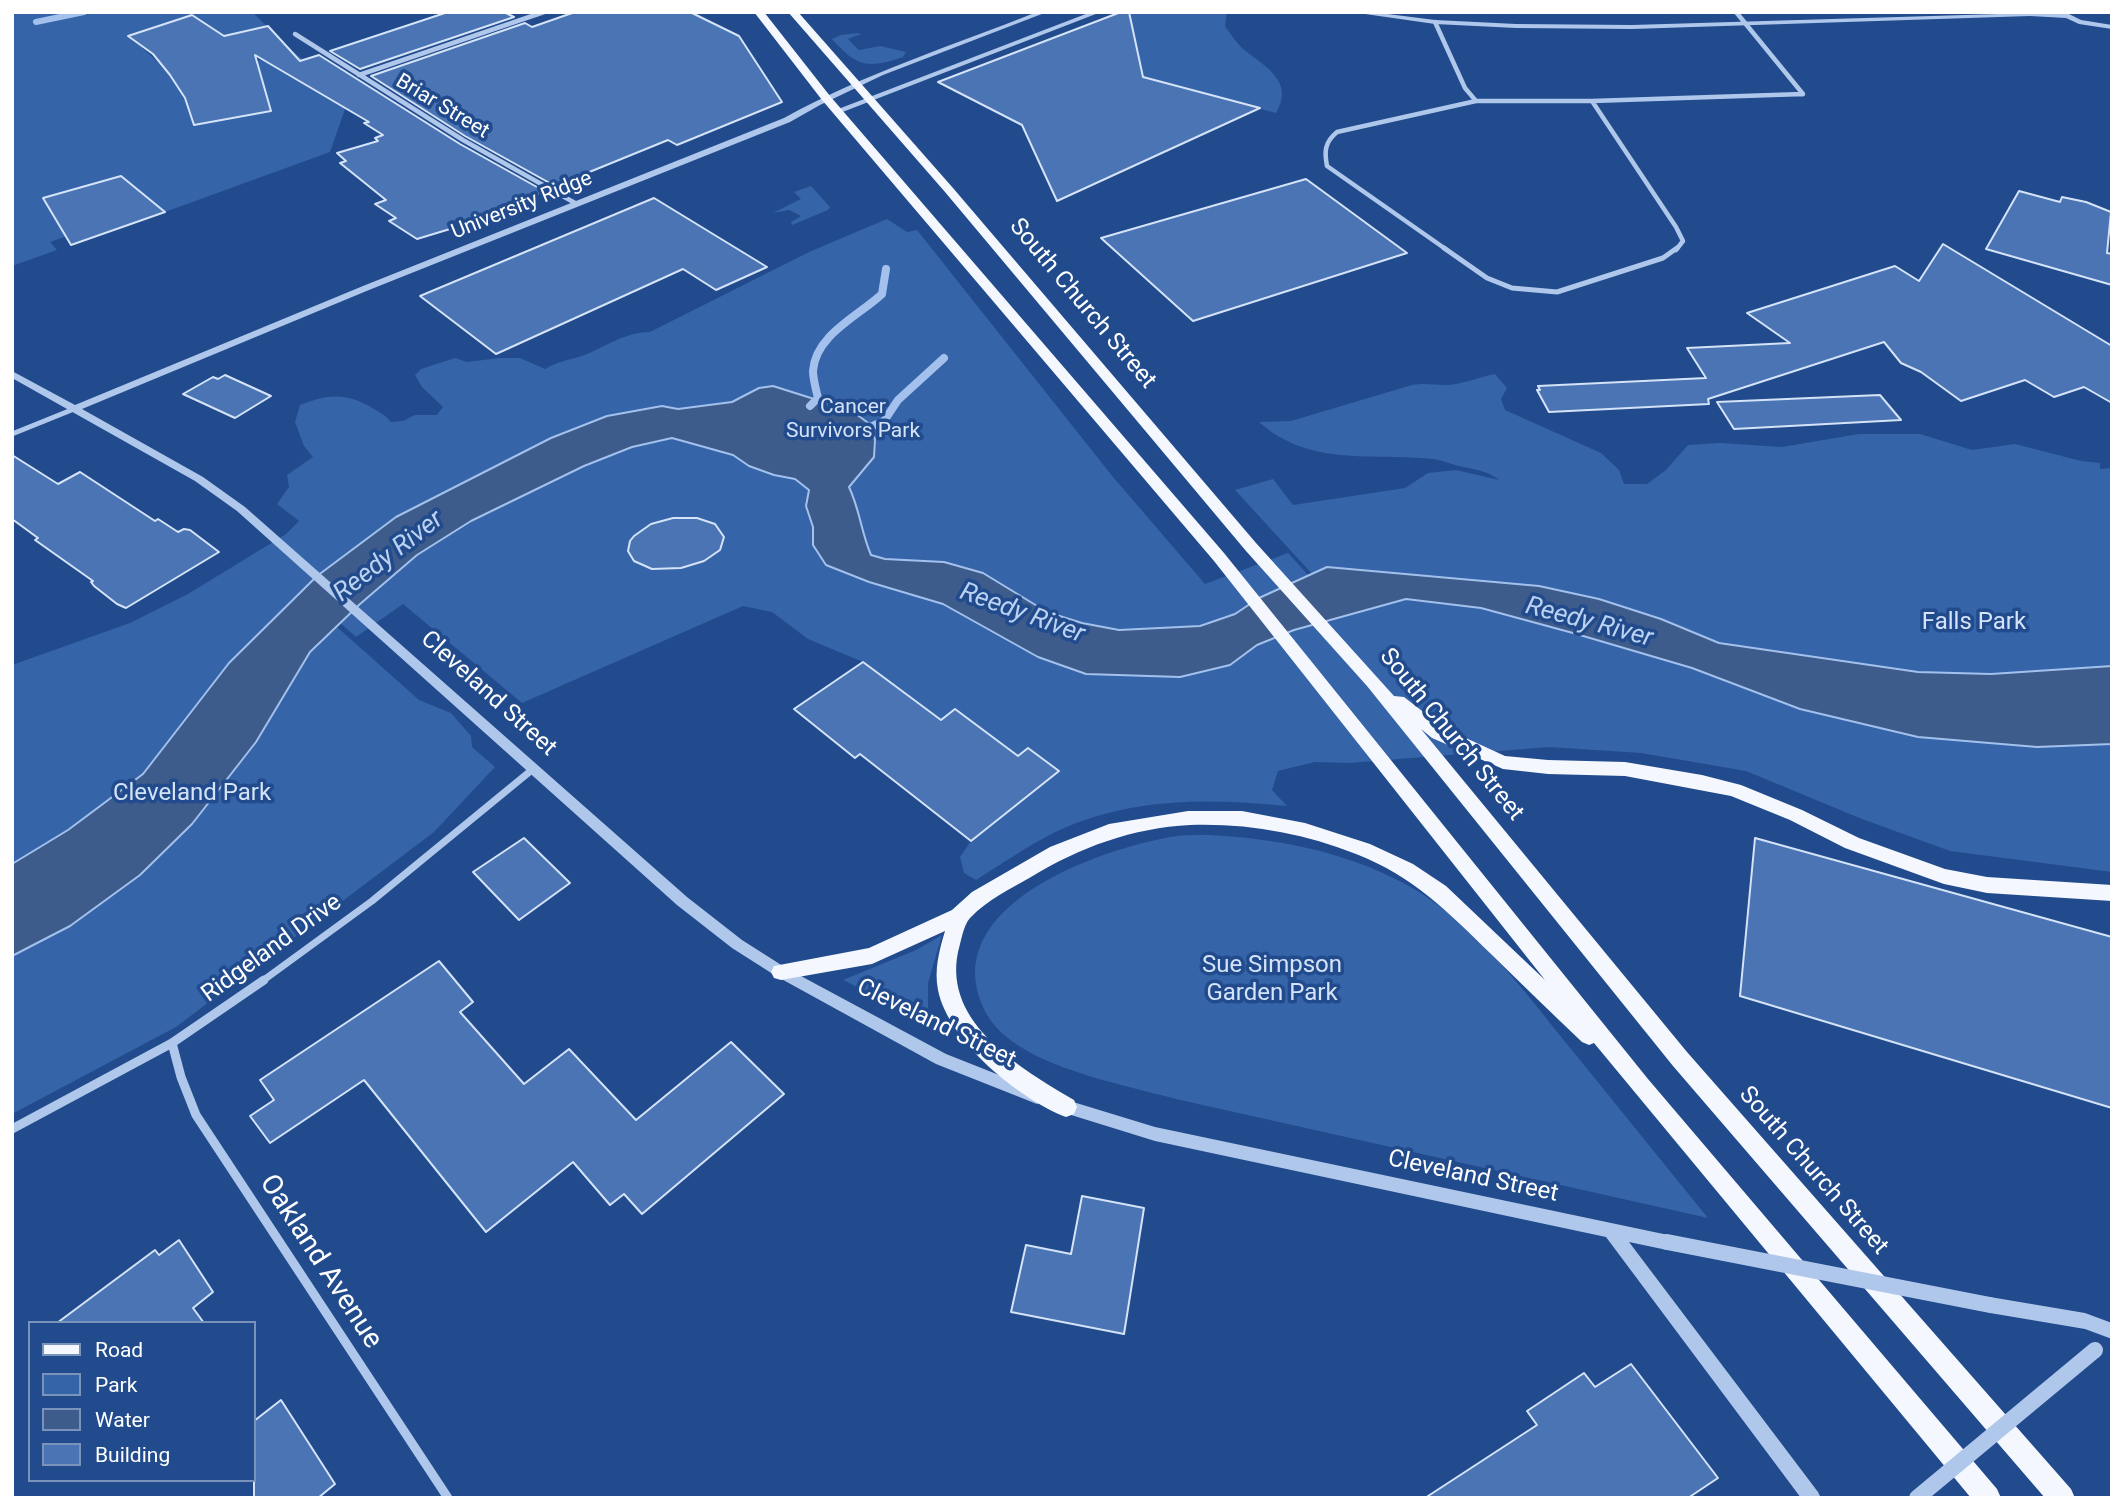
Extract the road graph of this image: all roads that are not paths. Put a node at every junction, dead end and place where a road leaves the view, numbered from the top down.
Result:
1 (544, 12) edge
2 (759, 12) edge
3 (793, 12) edge
4 (1044, 12) edge
5 (1098, 12) edge
6 (1354, 12) edge
7 (1736, 12) edge
8 (2032, 13) edge
9 (2062, 14) edge
10 (1084, 15) edge
11 (1435, 22) junction
12 (1745, 22) junction
13 (2112, 27) edge
14 (295, 34) dead end
15 (359, 75) junction
16 (858, 85) junction
17 (826, 99) junction
18 (869, 99) junction
19 (1592, 101) junction
20 (1476, 102) junction
21 (837, 111) junction
22 (575, 203) junction
23 (12, 374) edge
24 (74, 410) junction
25 (12, 434) edge
26 (1373, 682) junction
27 (533, 769) junction
28 (2112, 893) edge
29 (959, 916) junction
30 (781, 972) junction
31 (172, 1043) junction
32 (1641, 1086) junction
33 (1066, 1107) junction
34 (12, 1129) edge
35 (1612, 1232) junction
36 (1990, 1305) joint
37 (2112, 1334) edge
38 (2095, 1350) joint
39 (448, 1498) edge
40 (1812, 1498) edge
41 (1917, 1498) edge
42 (1988, 1498) edge
43 (2062, 1498) edge

1 - 15 street
2 - 17 main road
3 - 16 main road, South Church Street
4 - 16 street, University Ridge
5 - 10 street
6 - 11 street
7 - 12 street
8 - 9 street
8 - 12 street
9 - 13 street
10 - 18 street
11 - 12 street
11 - 20 street
12 - 19 street
14 - 15 street, Briar Street
15 - 22 street, Briar Street
16 - 17 street, University Ridge
16 - 18 main road, South Church Street
17 - 21 main road
17 - 22 street, University Ridge
18 - 21 street
18 - 26 main road, South Church Street
19 - 20 street
19 - 20 street
21 - 32 main road
22 - 24 street, University Ridge
23 - 24 street, Cleveland Street
24 - 25 street, University Ridge
24 - 27 street, Cleveland Street
26 - 28 main road
26 - 43 main road, South Church Street
27 - 30 street, Cleveland Street
27 - 31 street, Ridgeland Drive
29 - 30 main road
29 - 32 main road
29 - 33 main road
30 - 33 street, Cleveland Street
31 - 34 street, Ridgeland Drive
31 - 39 street, Oakland Avenue
32 - 42 main road
33 - 35 street, Cleveland Street
35 - 36 street, Cleveland Street, bridge
35 - 40 street
36 - 37 street, Cleveland Street
37 - 38 street
38 - 41 street, bridge

